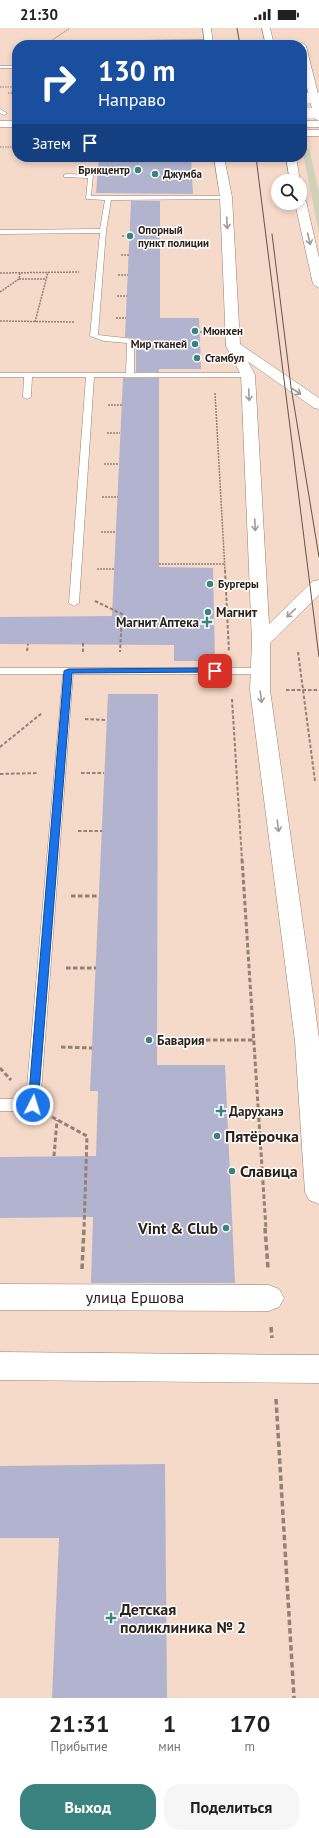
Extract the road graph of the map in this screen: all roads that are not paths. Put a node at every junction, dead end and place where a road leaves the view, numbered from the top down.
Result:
1 (207, 28) edge
2 (266, 28) edge
3 (209, 40) edge
4 (269, 40) edge
5 (0, 67) edge
6 (12, 67) edge
7 (307, 68) edge
8 (307, 98) edge
9 (319, 98) edge
10 (1, 112) edge
11 (12, 113) edge
12 (307, 113) edge
13 (319, 113) edge
14 (319, 118) edge
15 (0, 124) edge
16 (12, 124) edge
17 (307, 124) edge
18 (319, 124) edge
19 (307, 133) edge
20 (319, 133) edge
21 (220, 162) edge
22 (292, 162) edge
23 (294, 174) edge
24 (66, 176) dead end
25 (108, 198) junction
26 (226, 198) junction
27 (302, 210) edge
28 (103, 231) junction
29 (0, 232) edge
30 (319, 284) edge
31 (233, 346) junction
32 (0, 375) edge
33 (28, 375) junction
34 (90, 375) junction
35 (130, 375) junction
36 (248, 375) junction
37 (27, 397) dead end
38 (319, 406) edge
39 (319, 585) edge
40 (74, 603) dead end
41 (261, 642) junction
42 (0, 671) edge
43 (68, 671) junction
44 (261, 671) junction
45 (0, 1105) edge
46 (319, 1192) edge
47 (0, 1297) edge
48 (269, 1298) road end
49 (0, 1366) edge
50 (319, 1368) edge

1 - 3 main road
2 - 4 main road
5 - 6 lane
7 - 14 main road
8 - 9 main road, bridge
10 - 11 main road
12 - 13 main road, bridge
15 - 16 main road
17 - 18 main road
19 - 20 main road
21 - 26 main road
22 - 23 main road
24 - 25 lane
25 - 26 lane
25 - 28 lane
26 -> 31 main road
27 -> 30 main road
28 - 29 lane
28 - 35 lane
31 - 36 main road
31 -> 38 main road
32 - 33 lane
33 - 34 lane
33 - 37 lane
34 - 35 lane
34 - 40 lane
35 - 36 lane
36 -> 41 main road
39 -> 41 main road
41 - 44 main road
42 - 43 lane
43 - 44 lane
43 - 45 lane
44 -> 46 main road
47 - 48 main road, улица Ершова
49 - 50 main road

